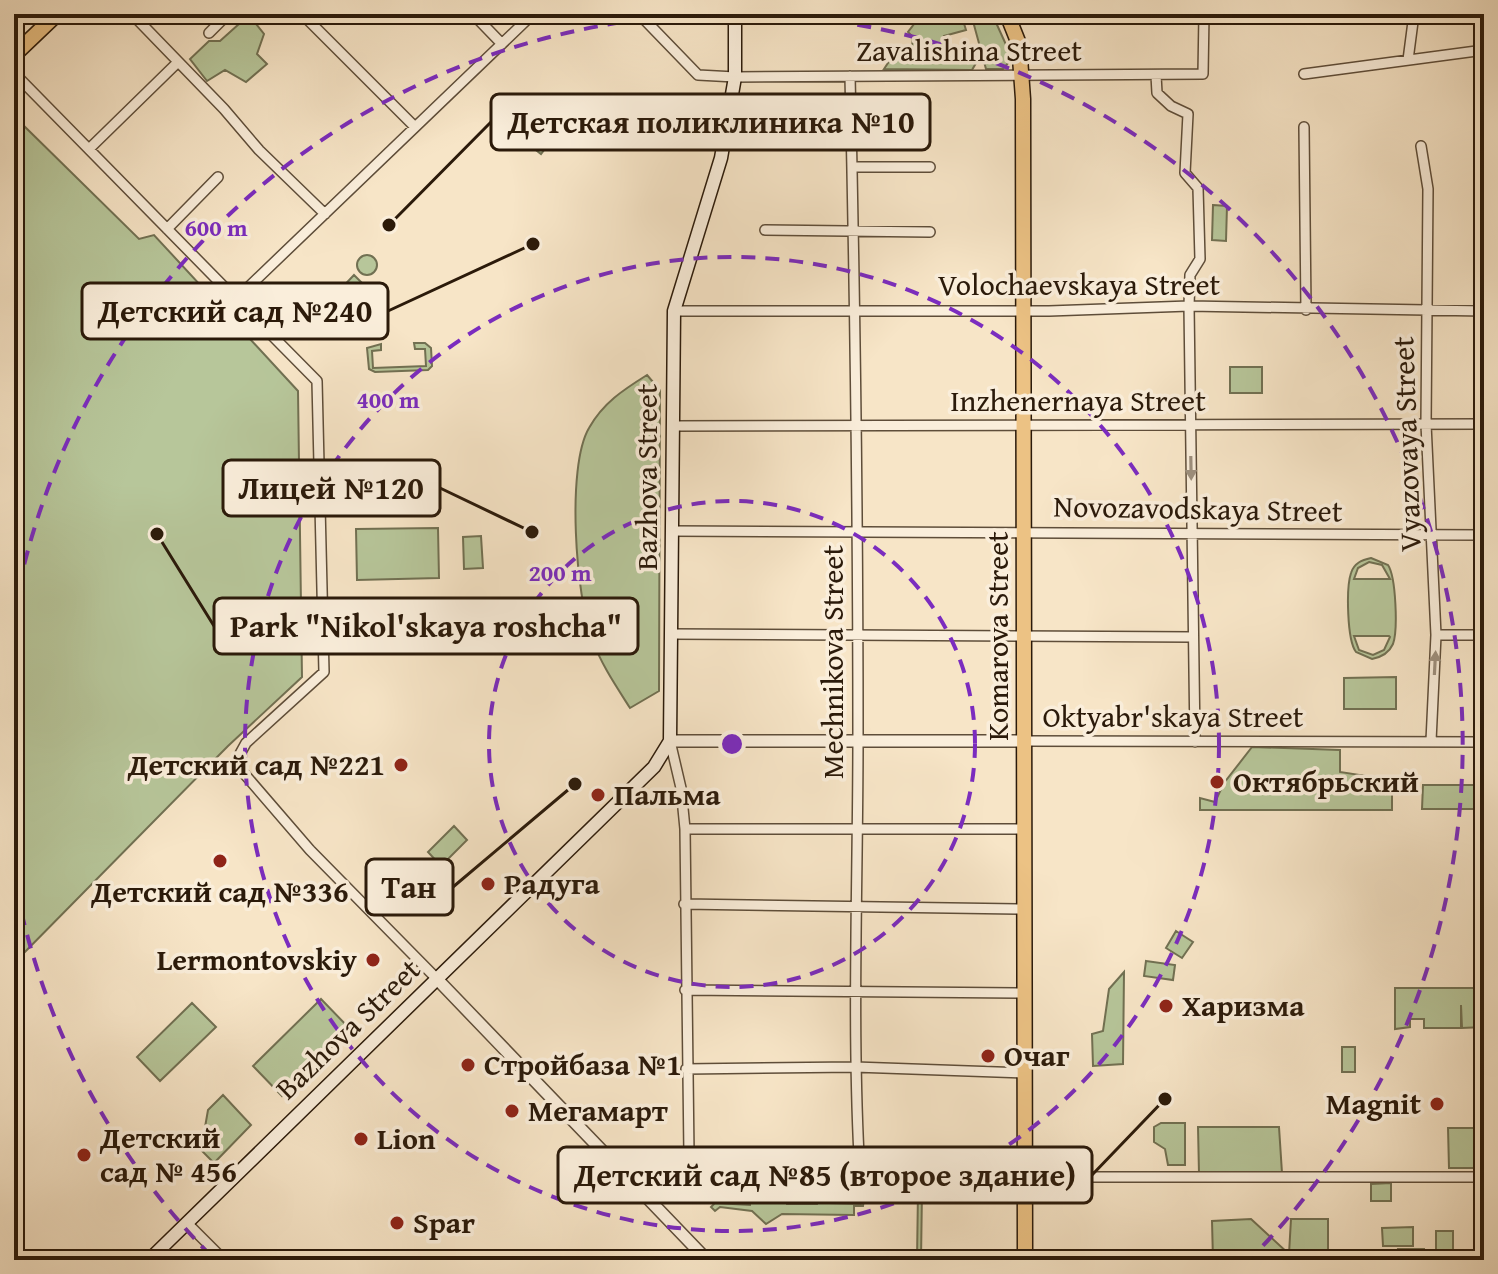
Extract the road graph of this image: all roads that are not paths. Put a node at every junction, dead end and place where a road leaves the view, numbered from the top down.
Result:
1 (57, 14) edge
2 (132, 14) edge
3 (228, 14) edge
4 (302, 14) edge
5 (473, 14) edge
6 (533, 14) edge
7 (639, 14) edge
8 (735, 14) edge
9 (1007, 14) edge
10 (1204, 14) edge
11 (1414, 14) edge
12 (209, 33) dead end
13 (502, 44) junction
14 (1484, 50) edge
15 (14, 55) edge
16 (1408, 60) junction
17 (178, 62) junction
18 (14, 73) edge
19 (1304, 74) dead end
20 (1022, 75) junction
21 (1156, 75) junction
22 (850, 76) junction
23 (735, 77) junction
24 (415, 127) junction
25 (1304, 127) dead end
26 (1421, 146) dead end
27 (89, 149) junction
28 (852, 167) junction
29 (930, 167) dead end
30 (218, 177) dead end
31 (325, 214) junction
32 (167, 229) junction
33 (765, 230) dead end
34 (854, 232) junction
35 (930, 232) dead end
36 (236, 299) junction
37 (1189, 306) junction
38 (856, 310) junction
39 (1306, 310) junction
40 (674, 311) junction
41 (1024, 311) junction
42 (1484, 311) edge
43 (1427, 313) junction
44 (1024, 424) junction
45 (1190, 424) junction
46 (1426, 424) junction
47 (1484, 424) edge
48 (673, 426) junction
49 (856, 426) junction
50 (672, 531) junction
51 (857, 532) junction
52 (1025, 532) junction
53 (1192, 532) junction
54 (1484, 535) edge
55 (1434, 536) junction
56 (671, 634) junction
57 (1025, 634) junction
58 (857, 635) junction
59 (1436, 635) junction
60 (1484, 635) edge
61 (1193, 637) junction
62 (670, 741) junction
63 (858, 741) junction
64 (1024, 741) junction
65 (1431, 741) junction
66 (1195, 742) junction
67 (1484, 742) edge
68 (856, 828) junction
69 (685, 829) junction
70 (1024, 829) junction
71 (684, 904) junction
72 (855, 907) junction
73 (1024, 909) junction
74 (437, 979) junction
75 (685, 990) junction
76 (854, 991) junction
77 (1025, 993) junction
78 (855, 1067) junction
79 (686, 1069) junction
80 (1025, 1073) junction
81 (689, 1155) junction
82 (859, 1156) junction
83 (1025, 1156) junction
84 (1025, 1177) junction
85 (1484, 1177) edge
86 (628, 1178) junction
87 (187, 1223) junction
88 (149, 1260) edge
89 (224, 1260) edge
90 (707, 1260) edge
91 (1025, 1260) edge

1 - 15 main road
2 - 17 street
3 - 12 street
4 - 24 street
5 - 13 street
6 - 13 street
7 - 23 street, Zavalishina Street
8 - 23 main road, Bazhova Street
9 - 20 main road, Komarova Street
10 - 21 street, Zavalishina Street
11 - 16 street
13 - 24 street
14 - 16 street
16 - 19 street
17 - 27 street
17 - 31 street
18 - 27 street
20 - 21 street, Zavalishina Street
20 - 22 street, Zavalishina Street
20 - 41 main road, Komarova Street
21 - 37 street
22 - 23 street, Zavalishina Street
22 - 28 street, Mechnikova Street
23 - 40 main road, Bazhova Street
24 - 31 street
25 - 39 street
26 - 43 street, Vyazovaya Street
27 - 32 street
28 - 29 street
28 - 34 street, Mechnikova Street
30 - 32 street
31 - 36 street
32 - 36 street
33 - 34 street
34 - 35 street
34 - 38 street, Mechnikova Street
36 - 74 street
37 - 39 street, Volochaevskaya Street
37 - 41 street, Volochaevskaya Street
37 - 45 street
38 - 40 street, Volochaevskaya Street
38 - 41 street, Volochaevskaya Street
38 - 49 street, Mechnikova Street
39 - 43 street, Volochaevskaya Street
40 - 48 main road, Bazhova Street
41 - 44 main road, Komarova Street
42 - 43 street, Volochaevskaya Street
43 - 46 street, Vyazovaya Street
44 - 45 street, Inzhenernaya Street
44 - 49 street, Inzhenernaya Street
44 - 52 main road, Komarova Street
45 - 46 street, Inzhenernaya Street
45 -> 53 street
46 - 47 street, Inzhenernaya Street
46 - 55 street, Vyazovaya Street
48 - 49 street, Inzhenernaya Street
48 - 50 main road, Bazhova Street
49 - 51 street, Mechnikova Street
50 - 51 street, Novozavodskaya Street
50 - 56 main road, Bazhova Street
51 - 52 street, Novozavodskaya Street
51 - 58 street, Mechnikova Street
52 - 53 street, Novozavodskaya Street
52 - 57 main road, Komarova Street
53 - 55 street, Novozavodskaya Street
53 - 61 street
54 - 55 street, Novozavodskaya Street
55 - 59 street, Vyazovaya Street
56 - 58 street
56 - 62 main road, Bazhova Street
57 - 58 street
57 - 61 street
57 - 64 main road, Komarova Street
58 - 63 street, Mechnikova Street
59 - 60 street
65 -> 59 street, Vyazovaya Street
61 - 66 street
62 - 63 street, Oktyabr'skaya Street
62 - 69 street
62 - 74 main road, Bazhova Street
63 - 64 street, Oktyabr'skaya Street
63 - 68 street, Mechnikova Street
64 - 66 street, Oktyabr'skaya Street
64 - 70 main road, Komarova Street
65 - 66 street, Oktyabr'skaya Street
65 - 67 street, Oktyabr'skaya Street
68 - 69 street
68 - 70 street
68 - 72 street, Mechnikova Street
69 - 71 street
70 - 73 main road, Komarova Street
71 - 72 street
71 - 75 street
72 - 73 street
72 - 76 street, Mechnikova Street
73 - 77 main road, Komarova Street
74 - 86 street
74 - 87 main road, Bazhova Street
75 - 76 street
75 - 79 street
76 - 77 street
76 - 78 street, Mechnikova Street
77 - 80 main road, Komarova Street
78 - 79 street
78 - 80 street
78 - 82 street, Mechnikova Street
79 - 81 street
80 - 83 main road, Komarova Street
81 - 82 street
81 - 86 street
82 - 83 street
83 - 84 main road, Komarova Street
84 - 85 street
84 - 91 main road, Komarova Street
86 - 90 street
87 - 88 main road, Bazhova Street
87 - 89 street

